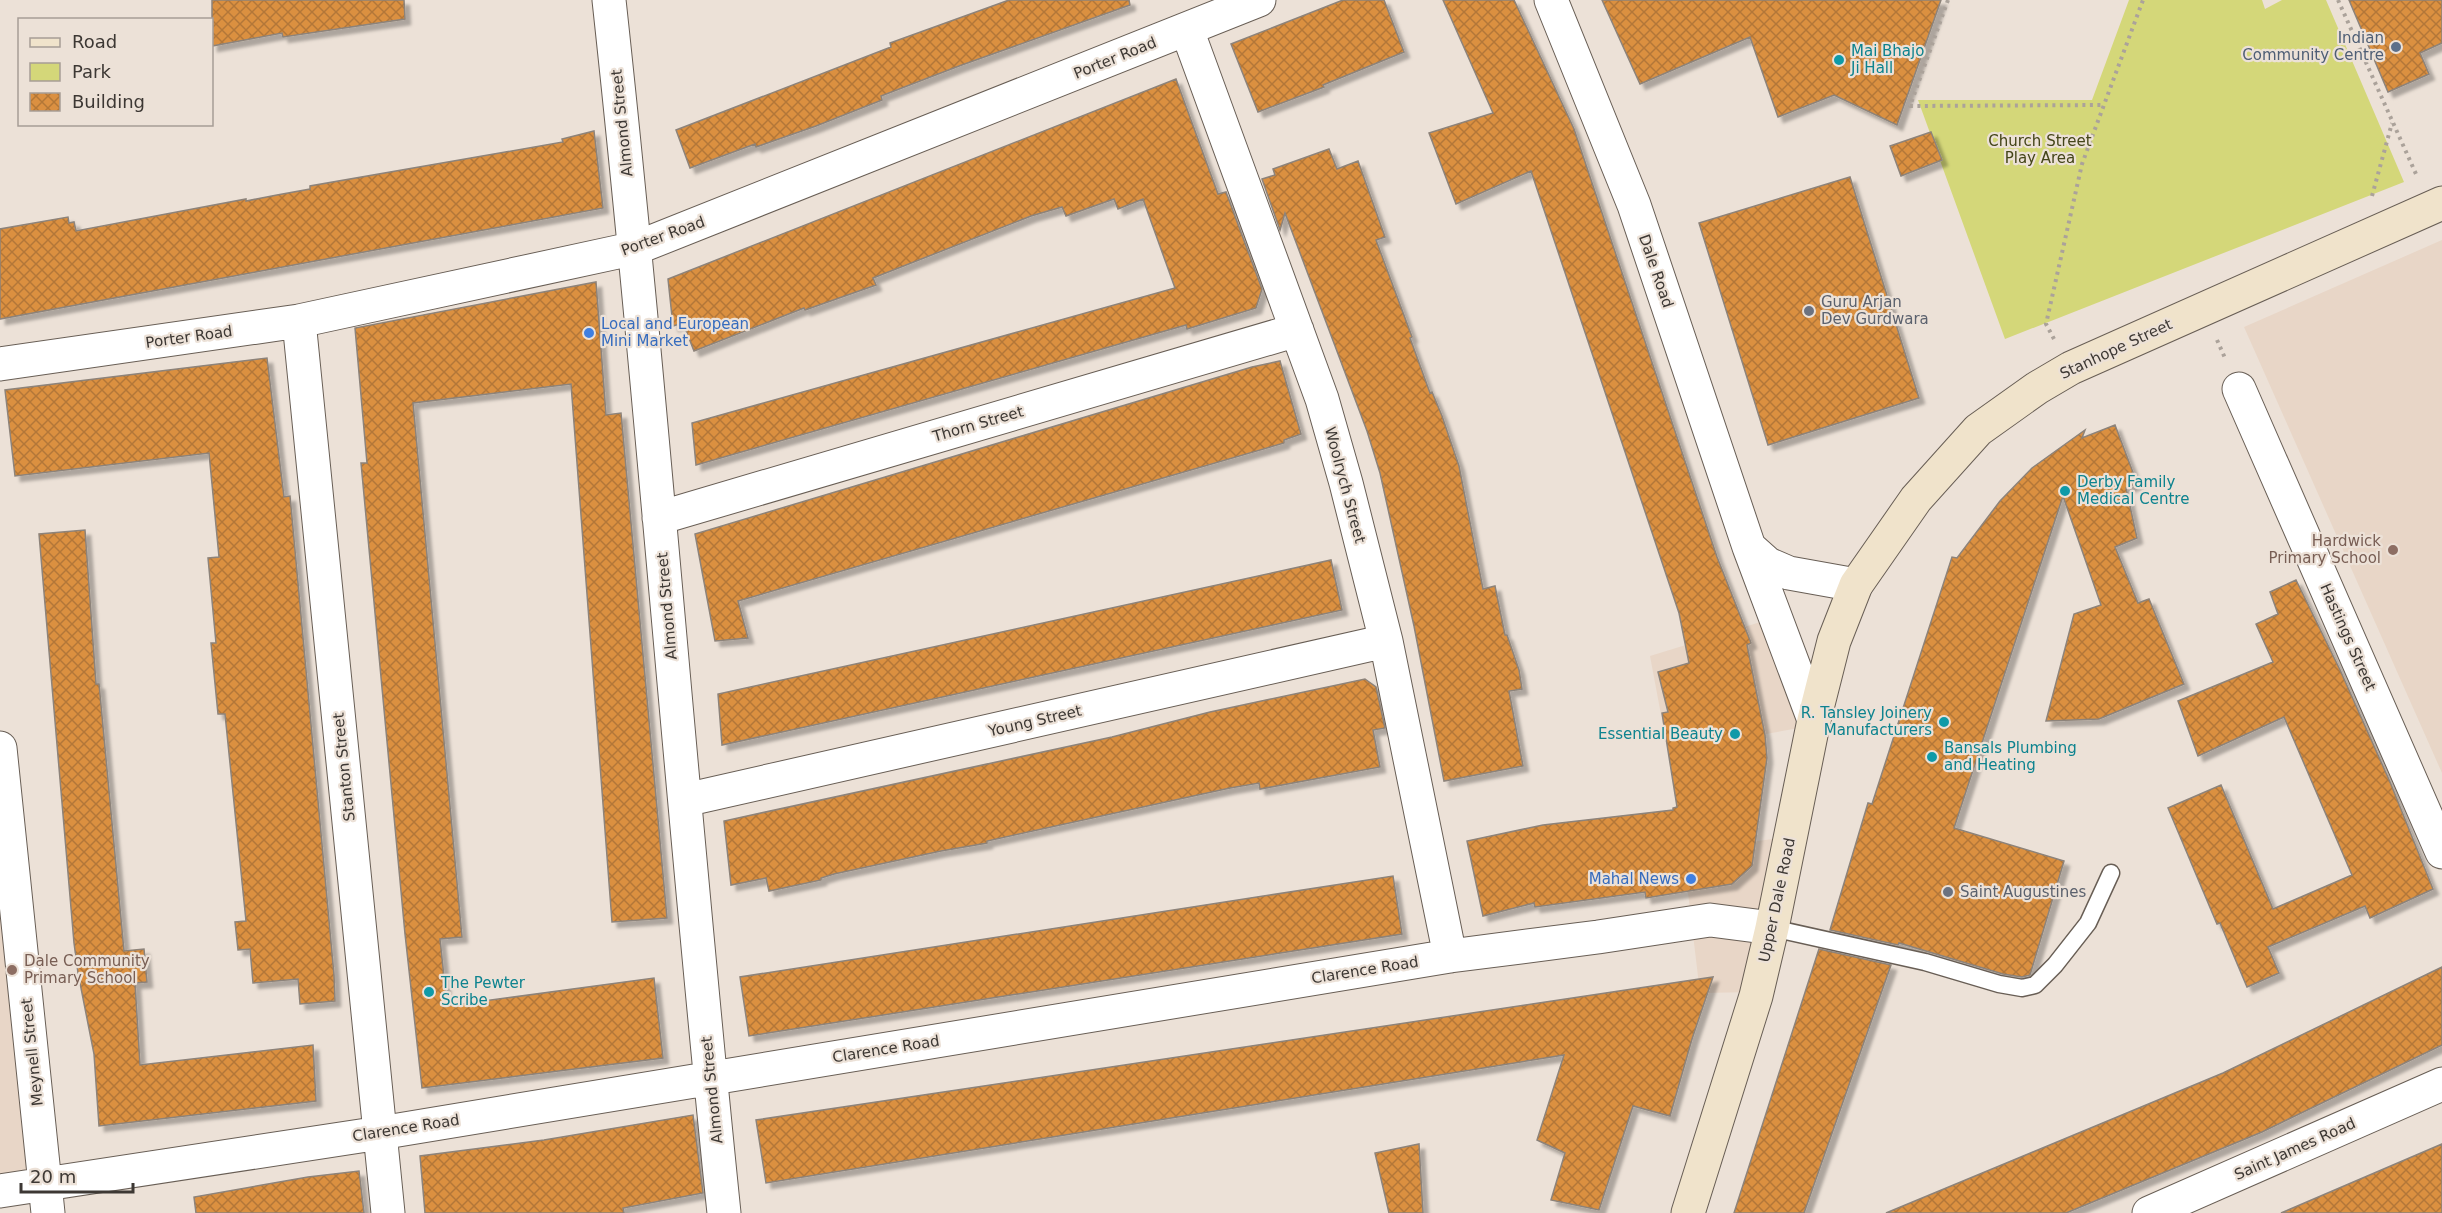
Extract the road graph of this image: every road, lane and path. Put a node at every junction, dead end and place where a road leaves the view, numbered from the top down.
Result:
1 (609, 0) edge
2 (1259, 0) edge
3 (1551, 0) edge
4 (1948, 0) edge
5 (2143, 0) edge
6 (2338, 0) edge
7 (1187, 30) junction
8 (2104, 105) junction
9 (2392, 122) junction
10 (2437, 205) edge
11 (2359, 241) junction
12 (636, 248) junction
13 (2203, 309) junction
14 (299, 321) junction
15 (1297, 330) junction
16 (0, 364) edge
17 (2071, 368) junction
18 (2239, 389) joint
19 (659, 518) junction
20 (1749, 547) junction
21 (1856, 585) junction
22 (1386, 641) junction
23 (1814, 720) junction
24 (0, 748) edge
25 (685, 800) junction
26 (2442, 852) edge
27 (2111, 873) dead end
28 (1772, 928) junction
29 (1450, 956) junction
30 (710, 1078) junction
31 (2442, 1084) edge
32 (380, 1133) junction
33 (0, 1191) edge
34 (47, 1198) edge
35 (387, 1213) edge
36 (724, 1213) edge
37 (1688, 1213) edge
38 (2149, 1213) edge

1 - 12 street, Almond Street
2 - 7 street, Porter Road
3 - 20 street, Dale Road
4 - 8 path
5 - 8 path
6 - 9 path
7 - 12 street, Porter Road
7 - 15 street, Woolrych Street
8 - 17 path
9 - 10 path
9 - 11 path
10 - 11 street, Stanhope Street
11 - 13 street, Stanhope Street
12 - 14 street, Porter Road
12 - 19 street, Almond Street
13 - 17 street, Stanhope Street
13 - 18 path
14 - 16 street, Porter Road
14 - 32 street, Stanton Street
15 - 19 street, Thorn Street
15 - 22 street, Woolrych Street
17 - 21 street, Stanhope Street
18 - 26 street, Hastings Street
19 - 25 street, Almond Street
20 - 21 street
20 - 23 street, Dale Road
21 - 23 street, Upper Dale Road
22 - 25 street, Young Street
22 - 29 street, Woolrych Street
23 - 28 street, Upper Dale Road
24 - 34 street, Meynell Street
25 - 30 street, Almond Street
27 - 28 lane
28 - 29 street, Clarence Road
28 - 37 street, Upper Dale Road
29 - 30 street, Clarence Road
30 - 32 street, Clarence Road
30 - 36 street, Almond Street
31 - 38 street, Saint James Road
32 - 34 street, Clarence Road
32 - 35 street, Stanton Street
33 - 34 street, Clarence Road

